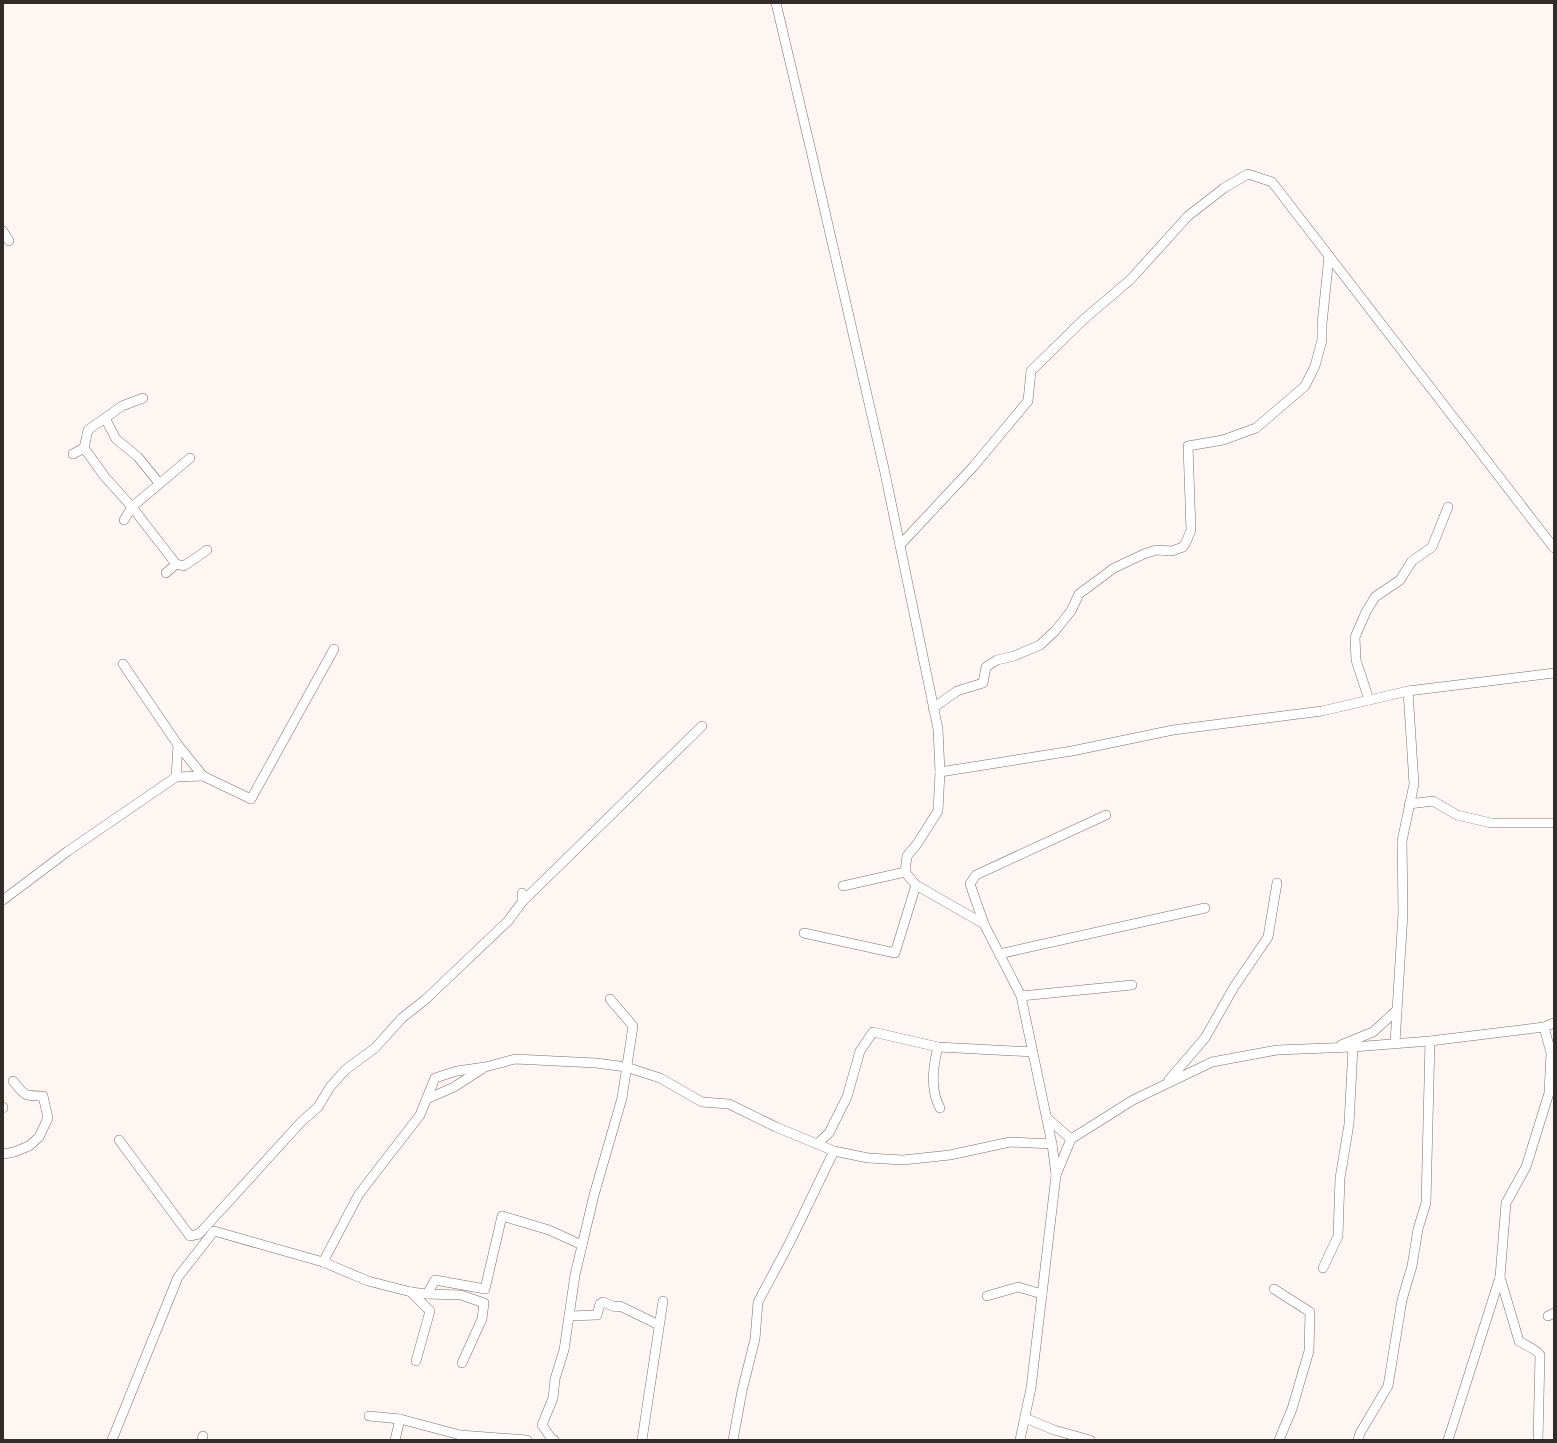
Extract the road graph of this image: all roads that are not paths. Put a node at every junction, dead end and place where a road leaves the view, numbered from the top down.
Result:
1 (776, 3) edge
2 (3, 231) edge
3 (9, 241) dead end
4 (1329, 256) junction
5 (144, 398) dead end
6 (105, 418) junction
7 (84, 448) junction
8 (73, 454) dead end
9 (190, 458) dead end
10 (159, 483) junction
11 (132, 507) junction
12 (1448, 507) dead end
13 (124, 520) dead end
14 (900, 545) junction
15 (1554, 548) edge
16 (207, 550) dead end
17 (176, 564) junction
18 (166, 573) dead end
19 (334, 649) dead end
20 (122, 664) dead end
21 (1554, 673) edge
22 (1408, 691) junction
23 (1369, 700) junction
24 (934, 708) junction
25 (702, 726) dead end
26 (178, 745) junction
27 (940, 772) junction
28 (203, 776) junction
29 (176, 777) junction
30 (1409, 804) junction
31 (1106, 815) dead end
32 (1554, 823) edge
33 (905, 872) junction
34 (1277, 883) dead end
35 (916, 885) junction
36 (843, 886) dead end
37 (3, 900) edge
38 (1205, 908) dead end
39 (984, 924) junction
40 (804, 933) dead end
41 (999, 954) junction
42 (1132, 985) dead end
43 (1020, 996) junction
44 (610, 999) dead end
45 (1397, 1010) junction
46 (1554, 1023) edge
47 (1544, 1027) junction
48 (1430, 1041) junction
49 (1395, 1043) junction
50 (938, 1047) junction
51 (1336, 1047) junction
52 (1353, 1047) junction
53 (1033, 1052) junction
54 (485, 1067) junction
55 (626, 1067) junction
56 (14, 1081) dead end
57 (1167, 1083) junction
58 (427, 1099) junction
59 (940, 1108) dead end
60 (1047, 1118) junction
61 (1071, 1139) junction
62 (119, 1140) dead end
63 (818, 1143) junction
64 (1052, 1144) junction
65 (834, 1151) junction
66 (3, 1154) edge
67 (1056, 1175) junction
68 (582, 1245) junction
69 (323, 1262) junction
70 (1324, 1268) dead end
71 (1500, 1277) junction
72 (1274, 1289) dead end
73 (411, 1292) junction
74 (427, 1294) junction
75 (1042, 1294) junction
76 (987, 1296) dead end
77 (663, 1301) dead end
78 (568, 1316) junction
79 (660, 1325) junction
80 (416, 1361) dead end
81 (462, 1363) dead end
82 (369, 1416) dead end
83 (1025, 1418) junction
84 (400, 1420) junction
85 (112, 1440) edge
86 (395, 1440) edge
87 (527, 1440) edge
88 (554, 1440) edge
89 (642, 1440) edge
90 (733, 1440) edge
91 (1020, 1440) edge
92 (1090, 1440) edge
93 (1280, 1440) edge
94 (1358, 1440) edge
95 (1448, 1440) edge
96 (1538, 1440) edge

1 - 14 street
2 - 3 street
4 - 14 street
4 - 15 street
4 - 24 street
5 - 6 street
6 - 7 street
6 - 10 street
7 - 8 street
7 - 11 street
9 - 10 street
10 - 11 street
11 - 13 street
11 - 17 street
12 - 23 street
14 - 24 street
16 - 17 street
17 - 18 street
19 - 28 street
20 - 26 street
21 - 22 street
22 - 23 street
22 - 30 street
23 - 27 street
24 - 27 street
25 - 62 street
26 - 28 street
26 - 29 street
27 - 33 street
28 - 29 street
29 - 37 street
30 - 32 street
30 - 45 street
31 - 39 street
33 - 35 street
33 - 36 street
34 - 57 street
35 - 39 street
35 - 40 street
38 - 41 street
39 - 41 street
41 - 43 street
42 - 43 street
43 - 53 street
44 - 55 street
45 - 49 street
45 - 51 street
46 - 47 street
47 - 48 street
47 - 71 street
48 - 49 street
48 - 94 street
49 - 52 street
50 - 53 street
50 - 59 street
50 - 63 street
51 - 52 street
51 - 57 street
52 - 70 street
53 - 60 street
54 - 55 street
54 - 58 street
54 - 58 street
55 - 63 street
55 - 68 street
56 - 66 street
57 - 61 street
58 - 69 street
60 - 61 street
60 - 64 street
61 - 67 street
63 - 65 street
64 - 65 street
64 - 67 street
65 - 90 street
67 - 75 street
68 - 74 street
68 - 78 street
69 - 73 street
69 - 85 street
71 - 95 street
71 - 96 street
72 - 93 street
73 - 74 street
73 - 80 street
74 - 81 street
75 - 76 street
75 - 83 street
77 - 79 street
78 - 79 street
78 - 88 street
79 - 89 street
82 - 84 street
83 - 91 street
83 - 92 street
84 - 86 street
84 - 87 street

